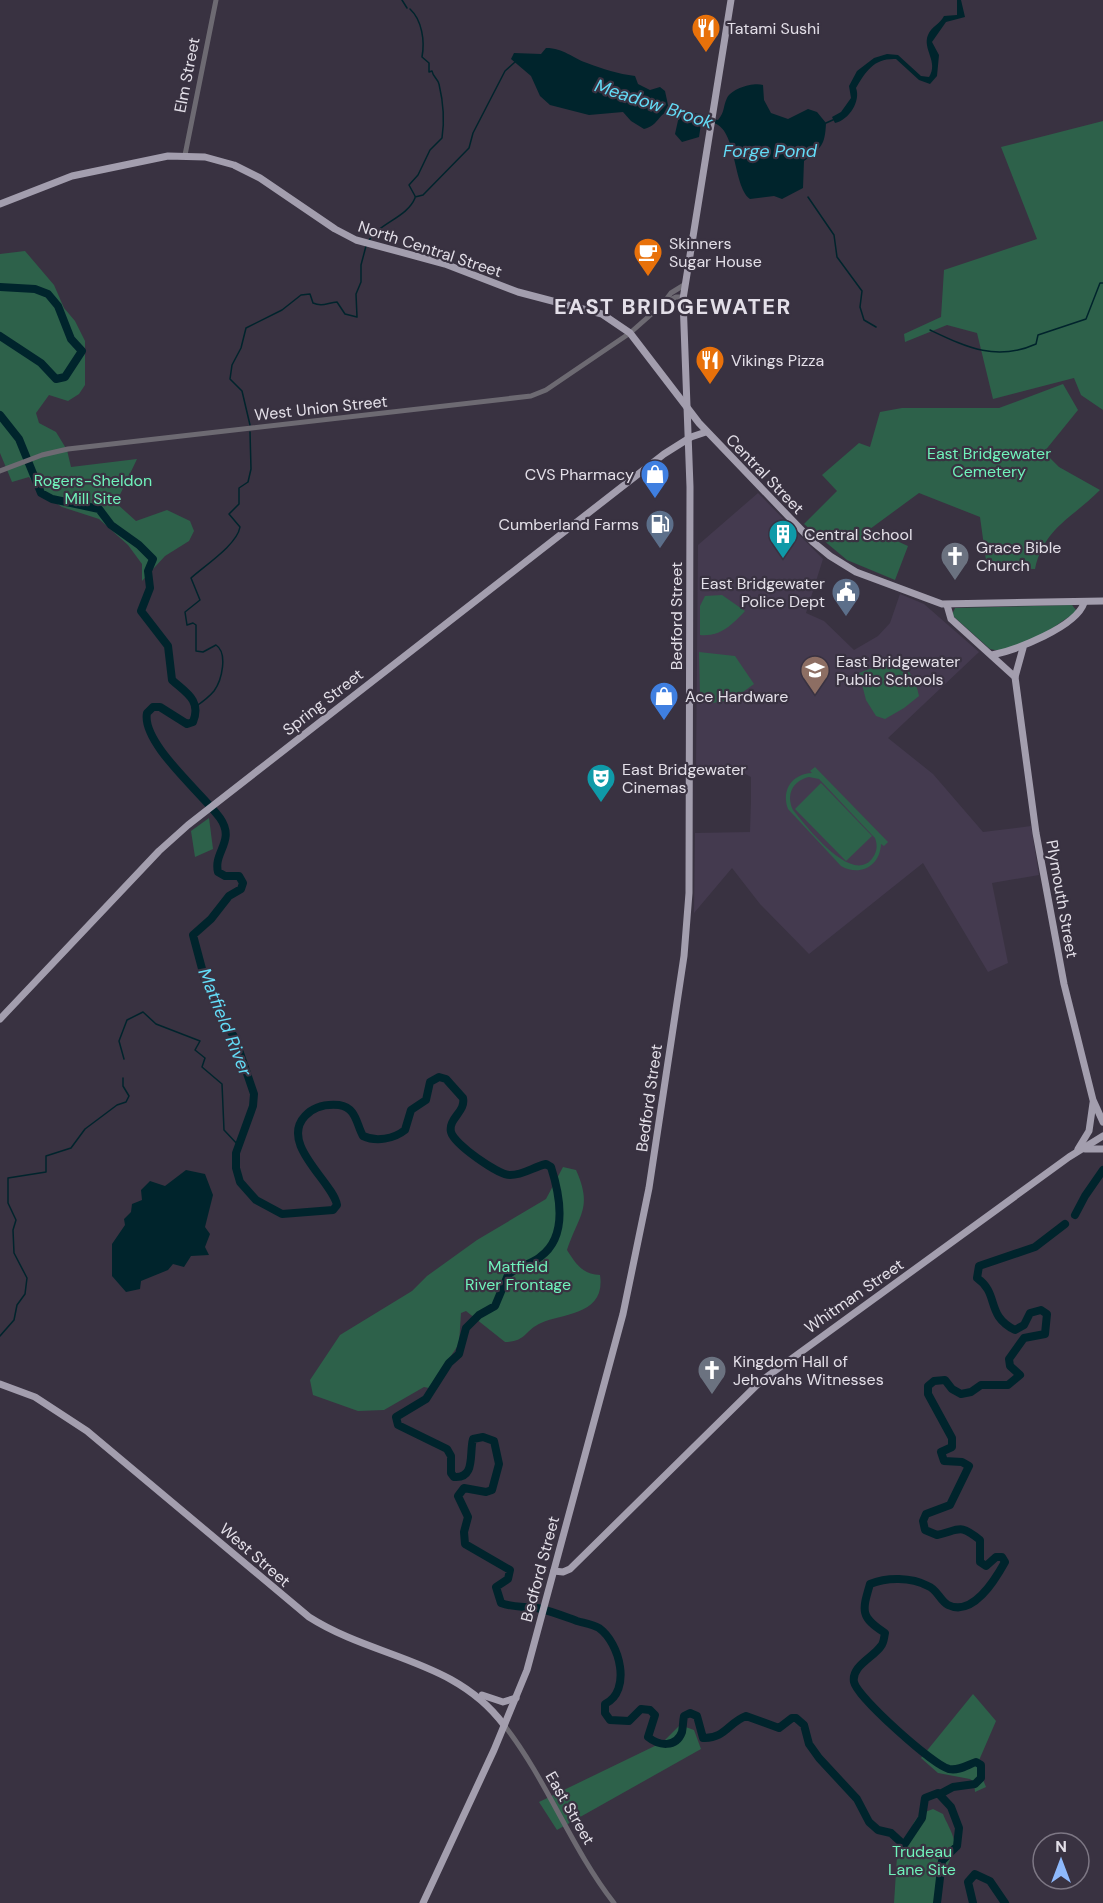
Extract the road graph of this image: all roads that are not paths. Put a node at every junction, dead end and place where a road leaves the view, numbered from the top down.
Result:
1 (216, 0) edge
2 (731, 0) edge
3 (186, 155) junction
4 (0, 204) edge
5 (684, 285) junction
6 (683, 297) junction
7 (664, 303) junction
8 (630, 333) junction
9 (687, 410) junction
10 (706, 432) junction
11 (689, 438) junction
12 (0, 471) edge
13 (1103, 601) edge
14 (1084, 603) junction
15 (947, 605) junction
16 (1023, 648) junction
17 (992, 656) junction
18 (1015, 677) junction
19 (0, 1019) edge
20 (1093, 1100) junction
21 (1103, 1122) edge
22 (1103, 1134) edge
23 (1103, 1149) edge
24 (1077, 1151) junction
25 (0, 1384) edge
26 (554, 1571) junction
27 (471, 1690) junction
28 (516, 1698) junction
29 (504, 1725) junction
30 (423, 1903) edge
31 (614, 1903) edge

1 - 3 street, Elm Street
2 - 5 main road, Bedford Street
3 - 4 main road, North Central Street
3 - 8 main road, North Central Street
5 - 6 main road, Bedford Street
5 - 7 street, West Union Street
6 - 7 street
6 - 9 main road, Bedford Street
7 - 8 street, West Union Street
8 - 9 main road, North Central Street
8 - 12 street, West Union Street
9 - 10 main road, Central Street
9 - 11 main road, Bedford Street
10 - 11 main road, Spring Street
10 - 15 main road, Central Street
11 - 19 main road, Spring Street
11 - 26 main road, Bedford Street
13 - 14 main road, Central Street
14 - 15 main road, Central Street
14 - 16 main road
15 - 17 main road
16 - 17 main road
16 - 18 main road, Plymouth Street
17 - 18 main road
18 - 20 main road, Plymouth Street
20 - 21 main road, Plymouth Street
20 - 24 main road
22 - 24 main road, Whitman Street
23 - 24 main road
24 - 26 main road, Whitman Street
25 - 27 main road, West Street
26 - 28 main road, Bedford Street
27 - 28 main road
27 - 29 main road, West Street
28 - 29 main road, Bedford Street
29 - 30 main road, Bedford Street
29 - 31 street, East Street

